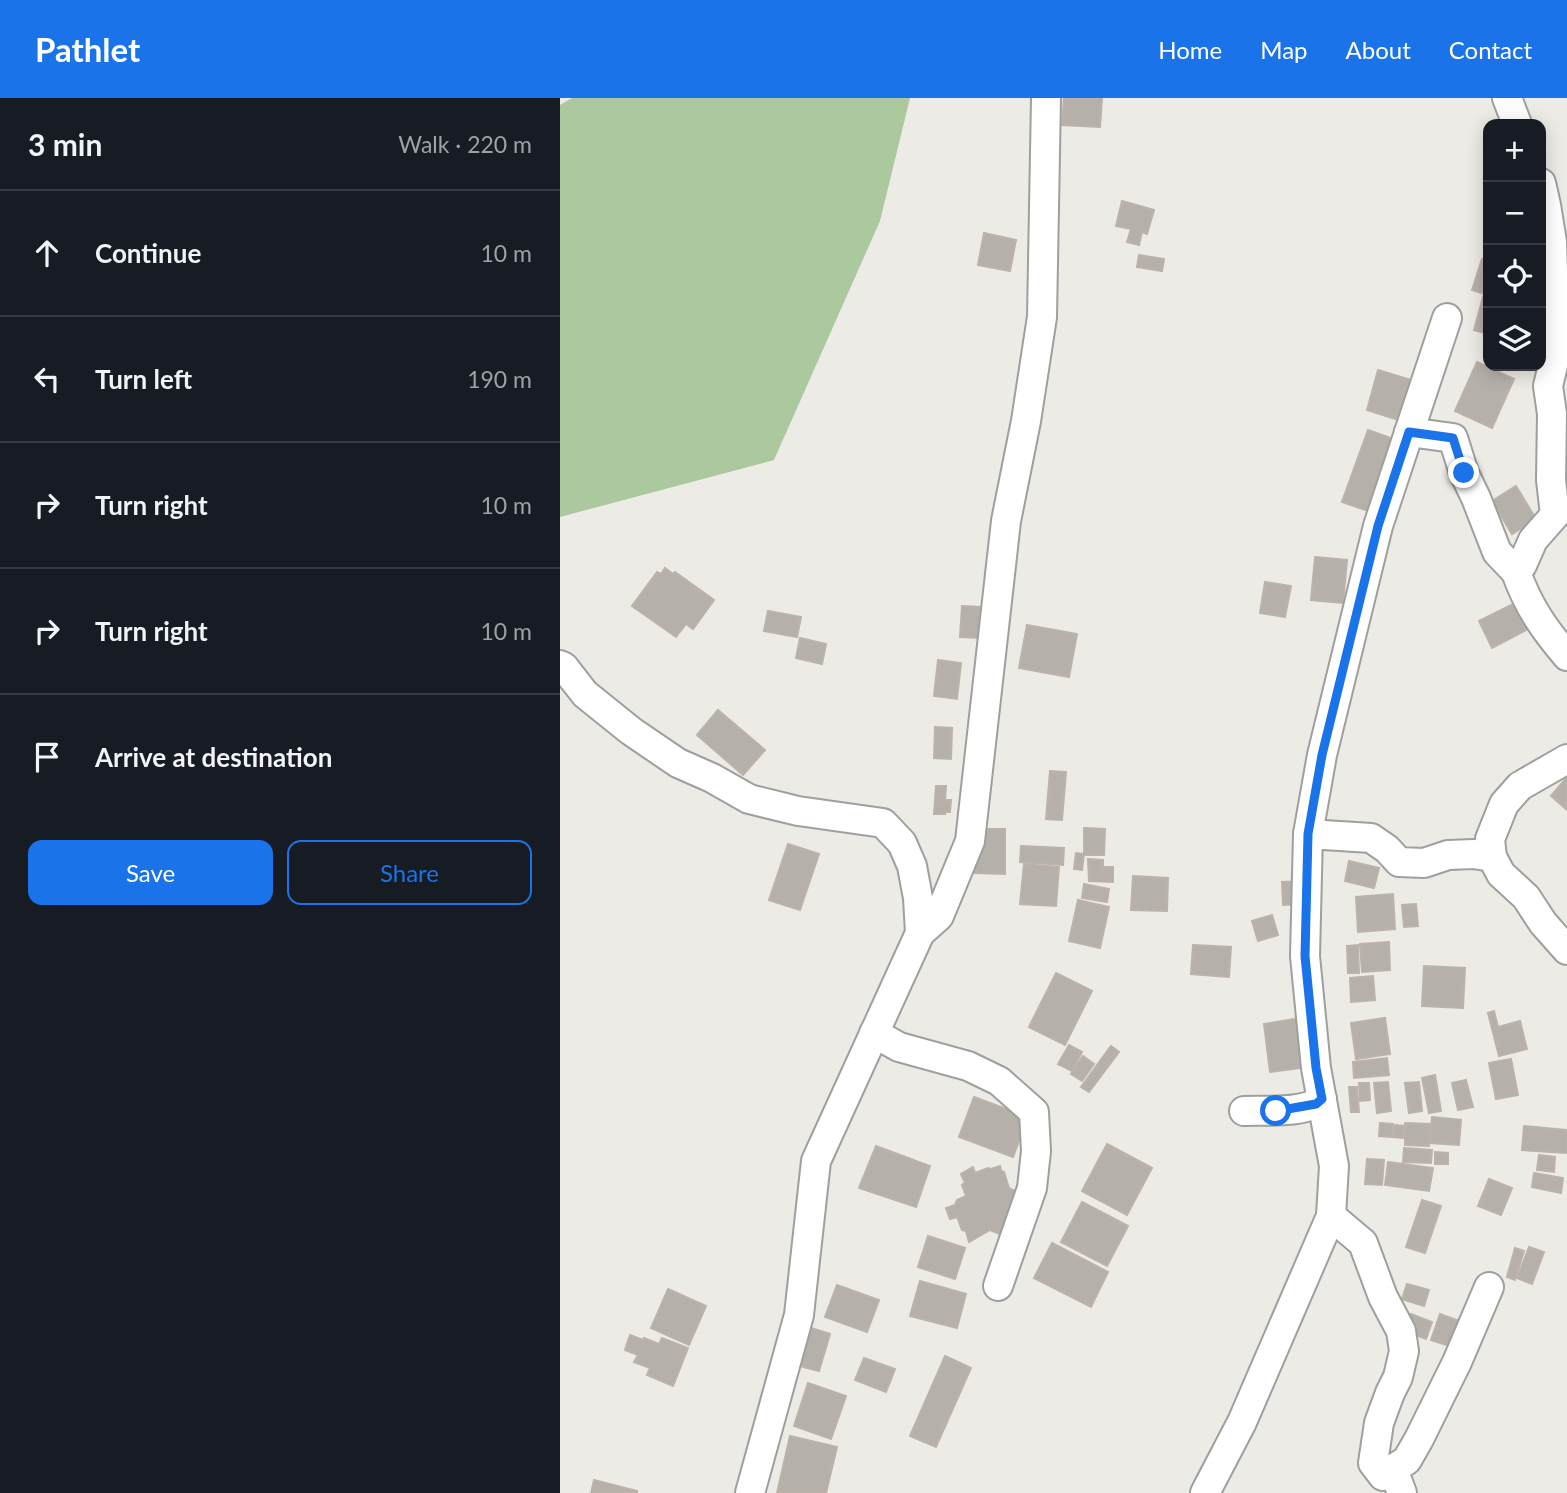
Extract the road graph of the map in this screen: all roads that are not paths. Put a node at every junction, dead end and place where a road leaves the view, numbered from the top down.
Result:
1 (1507, 98) edge
2 (1045, 99) edge
3 (1515, 119) edge
4 (1546, 205) edge
5 (1447, 318) dead end
6 (1409, 432) junction
7 (1516, 572) junction
8 (1567, 656) edge
9 (560, 665) edge
10 (1567, 760) edge
11 (1308, 834) junction
12 (1492, 857) junction
13 (920, 933) junction
14 (1567, 950) edge
15 (874, 1033) junction
16 (1322, 1099) junction
17 (1244, 1111) dead end
18 (1331, 1216) junction
19 (998, 1286) dead end
20 (1489, 1287) dead end
21 (1397, 1481) edge
22 (750, 1493) edge
23 (1205, 1493) edge

1 - 3 street
2 - 13 street
4 - 7 street
5 - 6 street
6 - 7 street
6 - 11 street
7 - 8 street
9 - 13 street
10 - 12 street
11 - 12 street
11 - 16 street
12 - 14 street
13 - 15 street
15 - 19 street
15 - 22 street
16 - 17 street
16 - 18 street
18 - 21 street
18 - 23 street
20 - 21 street

